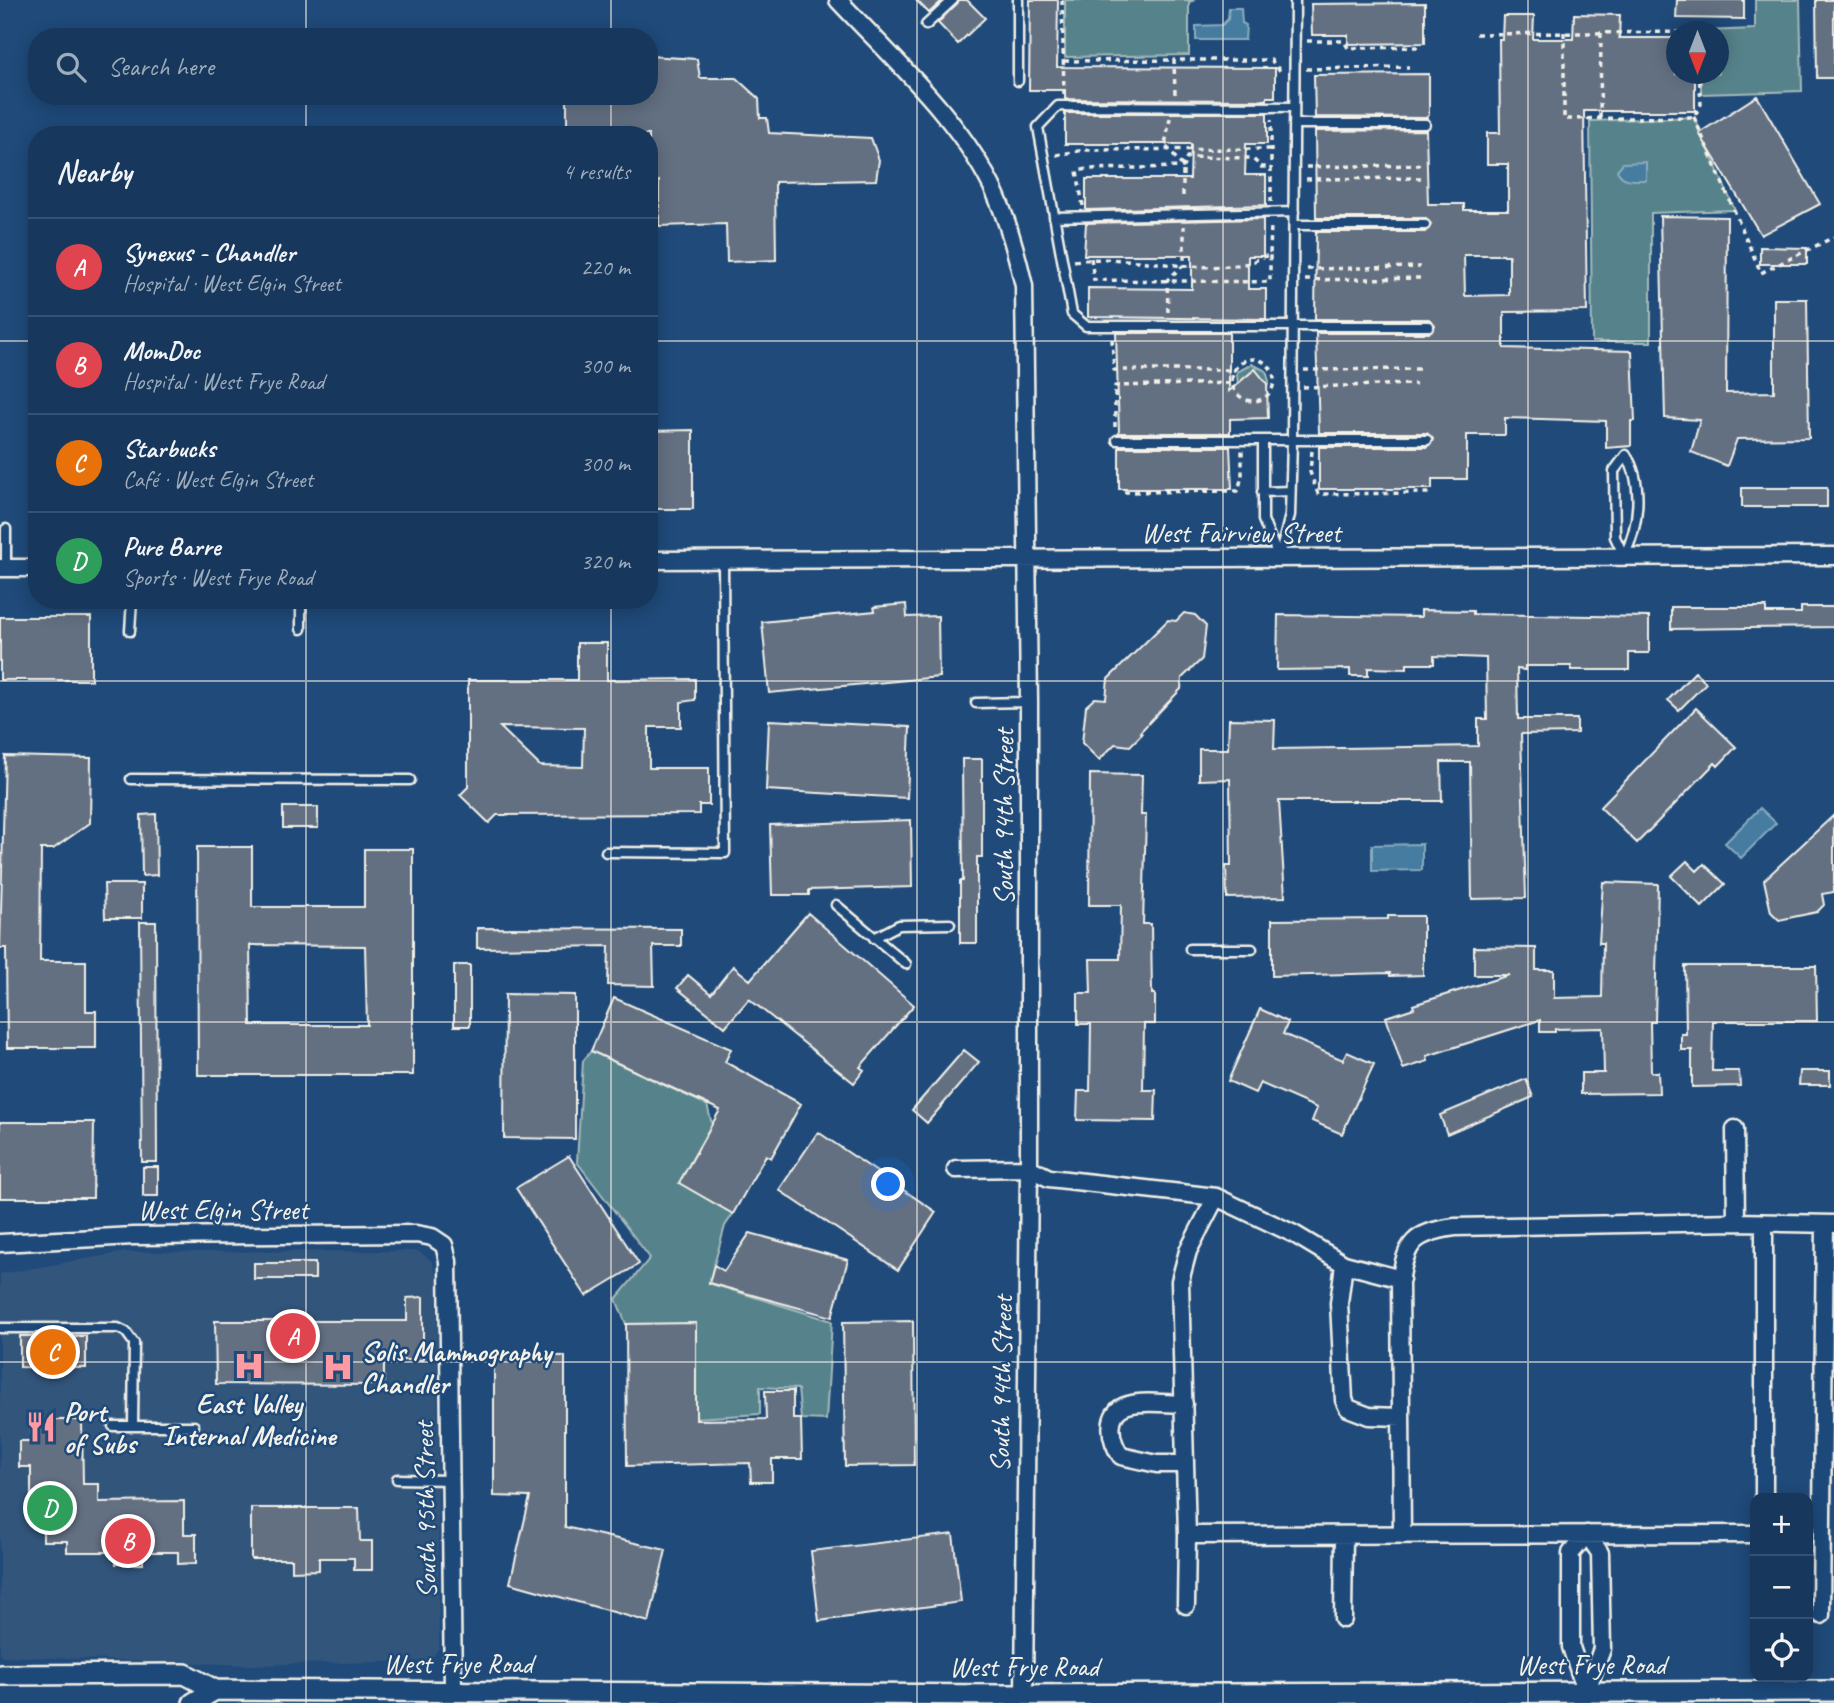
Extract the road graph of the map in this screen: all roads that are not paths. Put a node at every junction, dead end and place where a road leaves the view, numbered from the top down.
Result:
1 (838, 0) edge
2 (953, 0) edge
3 (1018, 0) edge
4 (1295, 0) edge
5 (926, 25) dead end
6 (1018, 81) dead end
7 (1294, 107) junction
8 (1294, 121) junction
9 (1425, 124) dead end
10 (1294, 212) junction
11 (1054, 217) junction
12 (1294, 225) junction
13 (1425, 225) dead end
14 (1294, 326) junction
15 (1429, 326) dead end
16 (1117, 440) road end
17 (1262, 440) junction
18 (1292, 440) junction
19 (1427, 440) dead end
20 (1290, 491) junction
21 (1262, 492) junction
22 (6, 529) dead end
23 (1624, 556) junction
24 (1834, 556) edge
25 (1279, 558) junction
26 (658, 560) edge
27 (723, 560) junction
28 (1028, 560) junction
29 (3, 568) edge
30 (28, 568) edge
31 (131, 609) edge
32 (301, 609) edge
33 (301, 629) dead end
34 (130, 631) dead end
35 (1029, 702) junction
36 (976, 703) dead end
37 (131, 779) dead end
38 (411, 780) dead end
39 (606, 852) dead end
40 (836, 905) dead end
41 (950, 923) dead end
42 (874, 938) junction
43 (1190, 948) dead end
44 (1252, 948) dead end
45 (906, 964) dead end
46 (1735, 1129) dead end
47 (1029, 1168) junction
48 (957, 1169) dead end
49 (1216, 1196) junction
50 (1736, 1222) junction
51 (1764, 1223) junction
52 (1829, 1224) edge
53 (0, 1243) edge
54 (444, 1245) joint
55 (1344, 1264) junction
56 (1401, 1279) junction
57 (0, 1328) edge
58 (1184, 1404) junction
59 (1401, 1418) junction
60 (113, 1426) dead end
61 (133, 1426) junction
62 (194, 1426) dead end
63 (1185, 1464) junction
64 (397, 1479) dead end
65 (451, 1480) junction
66 (1764, 1493) edge
67 (1822, 1533) edge
68 (1587, 1534) junction
69 (1750, 1534) edge
70 (1187, 1535) junction
71 (1344, 1535) junction
72 (1402, 1535) junction
73 (1186, 1605) dead end
74 (1821, 1615) dead end
75 (1343, 1619) dead end
76 (0, 1675) edge
77 (1834, 1691) edge
78 (1586, 1692) junction
79 (448, 1695) edge
80 (215, 1696) edge
81 (329, 1697) edge
82 (1029, 1698) edge
83 (193, 1703) edge

1 - 28 street, South 94th Street
2 - 5 lane
3 - 6 lane
4 - 7 lane
7 - 8 lane
7 - 11 lane
8 - 9 lane
8 - 10 lane
10 - 11 lane
10 - 12 lane
11 - 14 lane
12 - 13 lane
12 - 14 lane
14 - 15 lane
14 - 18 lane
16 - 17 lane
17 - 18 lane
17 - 21 lane
18 - 19 lane
18 - 20 lane
20 - 21 lane
20 - 25 lane
21 - 25 lane
22 - 29 lane
23 - 23 lane
23 - 24 street, West Fairview Street
23 - 25 street, West Fairview Street
25 - 28 street, West Fairview Street
26 - 27 street, West Fairview Street
27 - 28 street, West Fairview Street
27 - 39 lane
28 - 35 street, South 94th Street
29 - 30 street
31 - 34 lane
32 - 33 lane
35 - 36 lane
35 - 47 street, South 94th Street
37 - 38 lane
40 - 42 lane
41 - 42 lane
42 - 45 lane
43 - 44 lane
46 - 50 street
47 - 48 street
47 - 49 street
47 - 82 street, South 94th Street
49 - 55 street
49 - 58 street
50 - 51 street
50 - 56 street
51 - 52 street
51 - 66 street
52 - 67 street
53 - 54 street, West Elgin Street
54 - 65 street, South 95th Street
55 - 56 street
55 - 59 street
56 - 59 street
57 - 61 lane
58 - 63 street
58 - 63 street
59 - 72 street
60 - 61 lane
61 - 62 lane
63 - 70 street
64 - 65 lane
65 - 79 street, South 95th Street
67 - 74 street
68 - 69 street
68 - 72 street
68 - 78 street
68 - 78 street
70 - 71 street
70 - 73 street
71 - 72 street
71 - 75 street
76 - 80 street, West Frye Road
77 - 78 street, West Frye Road
78 - 82 street, West Frye Road
79 - 81 street, West Frye Road
79 - 82 street, West Frye Road
80 - 81 street, West Frye Road
80 - 83 street

